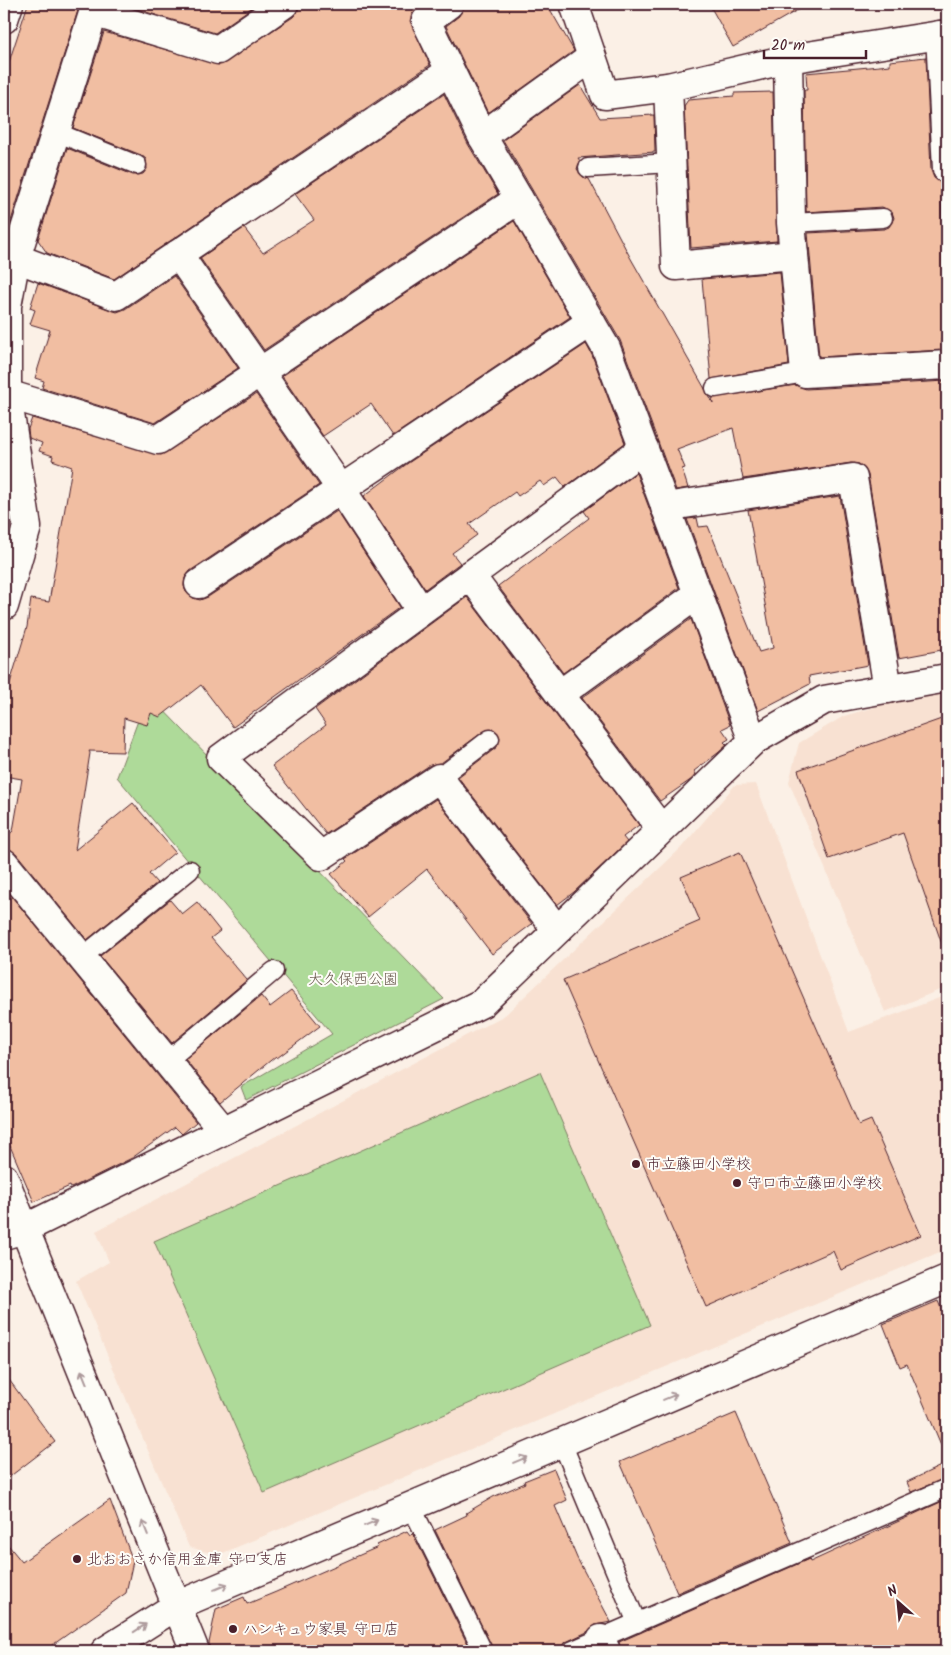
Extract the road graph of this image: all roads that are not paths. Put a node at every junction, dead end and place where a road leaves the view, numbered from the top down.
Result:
1 (9, 4) edge
2 (284, 4) edge
3 (574, 4) edge
4 (442, 6) edge
5 (95, 8) edge
6 (4, 19) edge
7 (943, 39) edge
8 (591, 58) junction
9 (788, 59) junction
10 (450, 71) junction
11 (668, 87) junction
12 (56, 132) junction
13 (482, 136) junction
14 (671, 163) junction
15 (137, 164) dead end
16 (588, 168) dead end
17 (947, 169) edge
18 (518, 199) junction
19 (883, 218) dead end
20 (791, 223) junction
21 (178, 254) junction
22 (794, 255) junction
23 (16, 258) junction
24 (5, 302) edge
25 (591, 322) junction
26 (947, 365) edge
27 (259, 373) junction
28 (805, 374) junction
29 (715, 388) dead end
30 (7, 394) junction
31 (644, 448) junction
32 (341, 489) junction
33 (666, 507) junction
34 (470, 575) junction
35 (199, 584) dead end
36 (698, 594) junction
37 (4, 606) edge
38 (421, 611) junction
39 (947, 678) edge
40 (888, 689) junction
41 (560, 694) junction
42 (490, 739) dead end
43 (753, 740) junction
44 (439, 778) junction
45 (662, 829) junction
46 (4, 863) edge
47 (190, 870) dead end
48 (557, 930) junction
49 (82, 958) junction
50 (274, 971) dead end
51 (167, 1061) junction
52 (223, 1130) junction
53 (4, 1178) edge
54 (14, 1232) edge
55 (947, 1280) edge
56 (562, 1443) junction
57 (947, 1488) edge
58 (411, 1506) junction
59 (176, 1606) junction
60 (637, 1623) junction
61 (604, 1645) edge
62 (105, 1651) edge
63 (195, 1651) edge
64 (483, 1651) edge
65 (571, 1651) edge

1 - 6 street
2 - 5 street
3 - 8 street
4 - 10 street
5 - 12 street
7 - 9 street
7 - 17 street
8 - 11 street
8 - 13 street
9 - 11 street
9 - 20 street
10 - 13 street
10 - 21 street
11 - 14 street
12 - 15 lane
12 - 23 street
13 - 18 street
14 - 16 lane
14 - 22 street
18 - 25 street
18 - 27 street
19 - 20 lane
20 - 22 street
21 - 23 street
21 - 27 street
22 - 28 street
23 - 24 street
24 - 30 street
25 - 31 street
25 - 32 street
26 - 28 street
27 - 30 street
27 - 32 street
28 - 29 lane
30 - 37 street
31 - 33 street
31 - 34 street
32 - 35 street
32 - 38 street
33 - 36 street
33 - 40 street
34 - 38 street
34 - 41 street
36 - 41 street
36 - 43 street
38 - 44 street
39 - 40 street
40 - 43 street
41 - 45 street
42 - 44 lane
43 - 45 street
44 - 48 street
45 - 48 street
46 - 49 street
47 - 49 lane
48 - 52 street
49 - 51 street
50 - 51 lane
51 - 52 street
52 - 54 street
53 - 54 street
59 -> 54 street
56 -> 55 street
58 -> 56 street
56 - 60 lane
57 - 60 lane
59 -> 58 street
58 - 64 lane
62 -> 59 street
59 - 63 street
60 - 61 lane
61 - 65 lane

